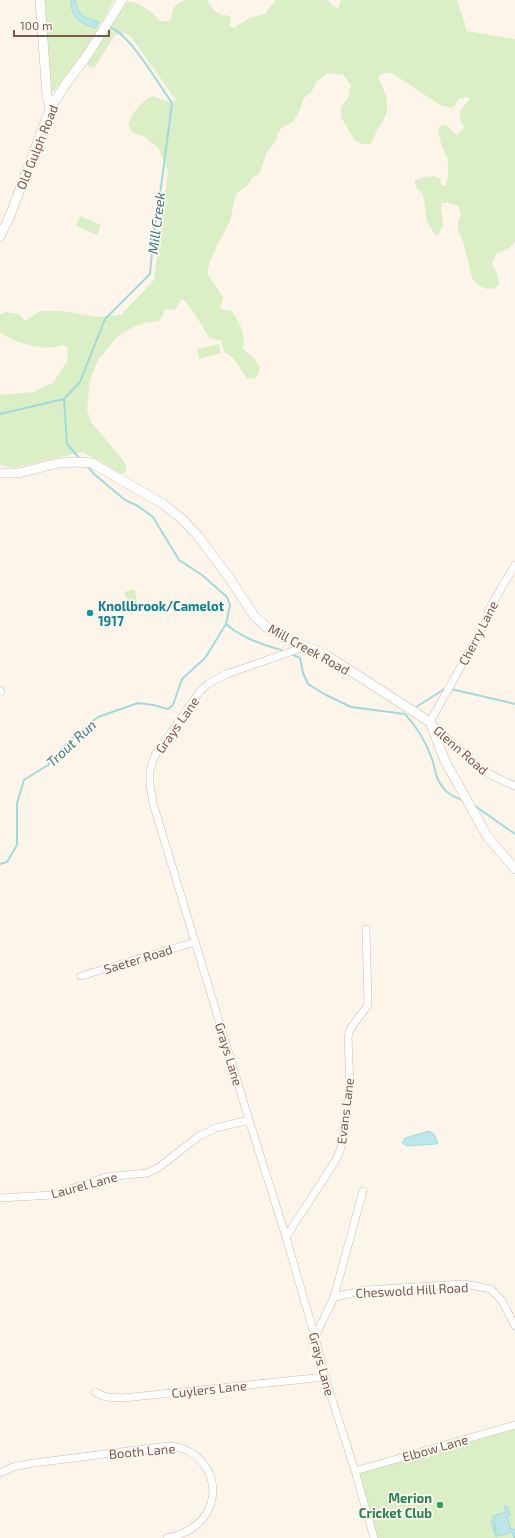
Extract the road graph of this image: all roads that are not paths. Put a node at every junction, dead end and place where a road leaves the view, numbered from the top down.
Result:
1 (40, 0) edge
2 (122, 0) edge
3 (50, 109) junction
4 (0, 237) edge
5 (0, 473) edge
6 (515, 565) edge
7 (307, 646) junction
8 (430, 722) junction
9 (515, 786) edge
10 (515, 869) edge
11 (366, 929) dead end
12 (195, 942) junction
13 (81, 976) dead end
14 (249, 1120) junction
15 (363, 1192) dead end
16 (0, 1198) edge
17 (286, 1237) junction
18 (334, 1296) junction
19 (515, 1326) edge
20 (315, 1337) junction
21 (325, 1378) junction
22 (95, 1392) dead end
23 (515, 1425) edge
24 (355, 1471) junction
25 (0, 1473) edge
26 (167, 1538) edge
27 (374, 1538) edge

1 - 3 street
2 - 3 street, Old Gulph Road
3 - 4 street, Old Gulph Road
5 - 7 street, Mill Creek Road
6 - 8 street, Cherry Lane
7 - 8 street, Mill Creek Road
7 - 12 street, Grays Lane
8 - 9 street, Glenn Road
8 - 10 street
11 - 17 street, Evans Lane
12 - 13 street, Saeter Road
12 - 14 street, Grays Lane
14 - 16 street, Laurel Lane
14 - 17 street, Grays Lane
15 - 18 street
17 - 20 street, Grays Lane
18 - 19 street, Cheswold Hill Road
18 - 20 street
20 - 21 street, Grays Lane
21 - 22 street, Cuylers Lane
21 - 24 street, Grays Lane
23 - 24 street, Elbow Lane
24 - 27 street, Grays Lane
25 - 26 street, Booth Lane

